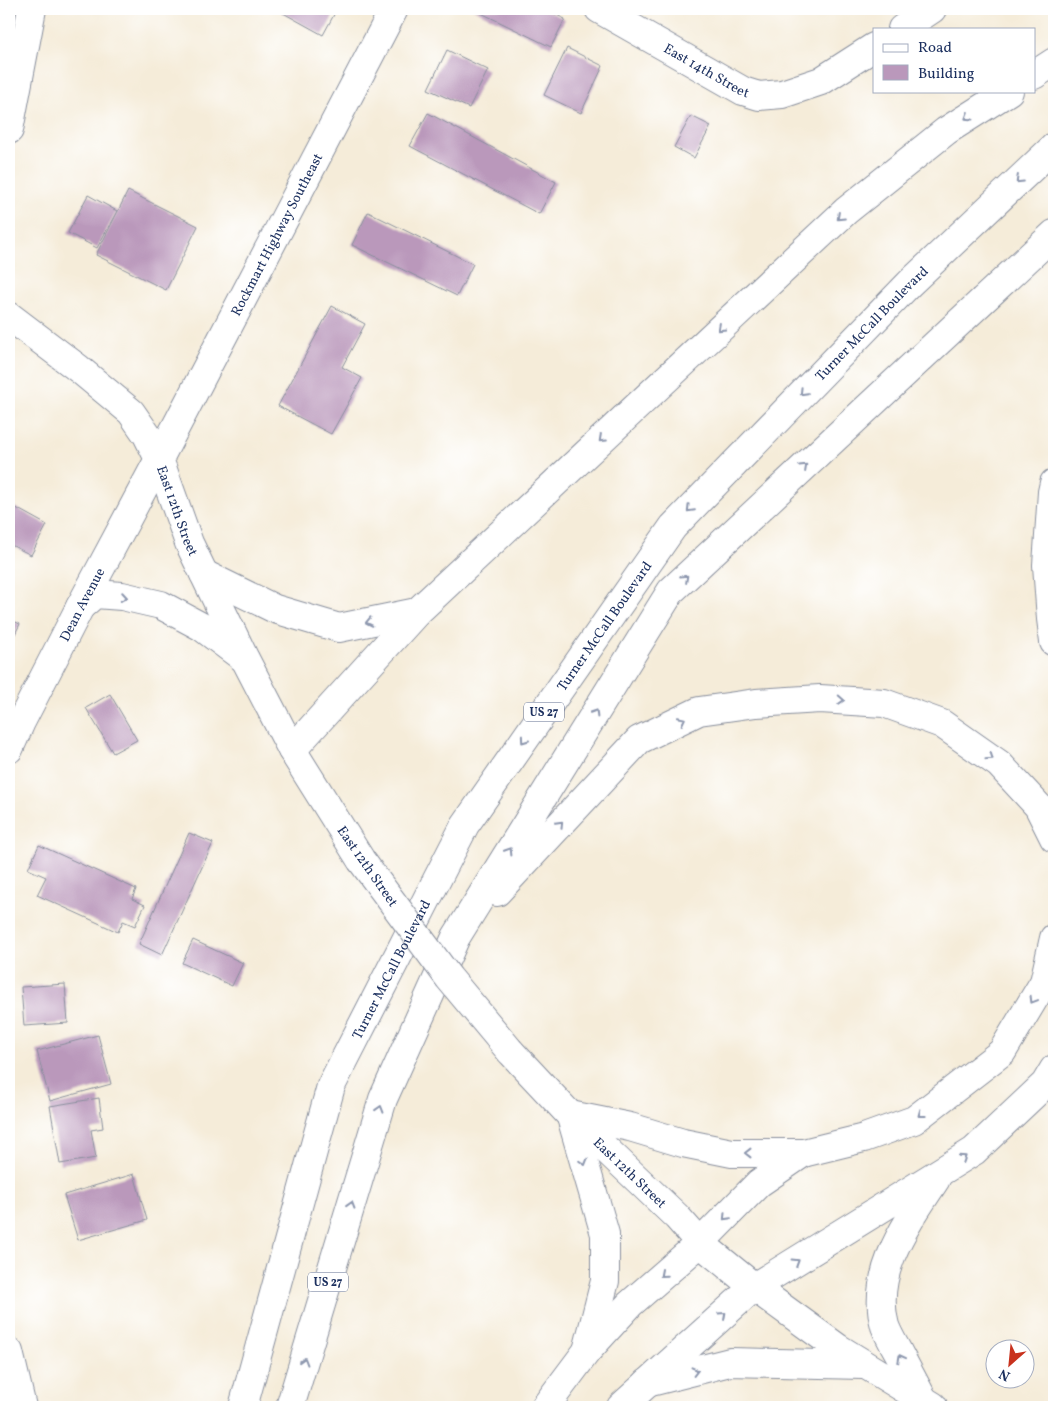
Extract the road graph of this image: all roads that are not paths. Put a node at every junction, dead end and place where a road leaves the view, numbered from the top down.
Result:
1 (32, 9) edge
2 (394, 9) edge
3 (599, 9) edge
4 (932, 9) edge
5 (904, 28) edge
6 (873, 48) edge
7 (1054, 62) edge
8 (14, 72) edge
9 (1036, 74) edge
10 (1007, 92) edge
11 (9, 130) edge
12 (1054, 146) edge
13 (1054, 234) edge
14 (9, 316) edge
15 (159, 459) junction
16 (1054, 483) edge
17 (204, 574) junction
18 (80, 607) junction
19 (417, 612) junction
20 (1054, 642) edge
21 (245, 659) junction
22 (9, 749) edge
23 (292, 750) junction
24 (1054, 838) edge
25 (456, 937) junction
26 (1054, 938) edge
27 (1054, 1069) edge
28 (570, 1115) junction
29 (803, 1153) junction
30 (939, 1174) junction
31 (700, 1243) junction
32 (754, 1287) junction
33 (587, 1350) junction
34 (9, 1352) edge
35 (864, 1365) junction
36 (647, 1383) junction
37 (929, 1404) edge
38 (22, 1407) edge
39 (243, 1407) edge
40 (290, 1407) edge
41 (545, 1407) edge
42 (621, 1407) edge

1 - 8 main road
2 - 15 main road, Rockmart Highway Southeast
3 - 6 main road, East 14th Street
4 - 5 main road
7 - 9 main road
8 - 11 main road
10 -> 19 main road
12 -> 39 main road, Turner McCall Boulevard / US 27
25 -> 13 main road, US 27
14 - 15 main road, East 12th Street
15 - 17 main road, East 12th Street
15 - 18 main road, Dean Avenue
16 - 20 main road
19 -> 17 main road
17 - 21 main road, East 12th Street
18 -> 21 main road
18 - 22 main road, Dean Avenue
19 - 23 main road
21 - 23 main road, East 12th Street
23 - 28 main road, East 12th Street, bridge
25 -> 24 main road
40 -> 25 main road, US 27
26 -> 29 main road
30 -> 27 main road
29 -> 28 main road
28 - 31 main road, East 12th Street
28 -> 33 main road
29 -> 31 main road
32 -> 30 main road
37 -> 30 main road
31 - 32 main road, East 12th Street
31 -> 33 main road
32 - 35 main road, East 12th Street
36 -> 32 main road
33 - 41 main road
34 - 38 main road
36 -> 35 main road
35 - 37 main road, East 12th Street
36 - 42 main road

